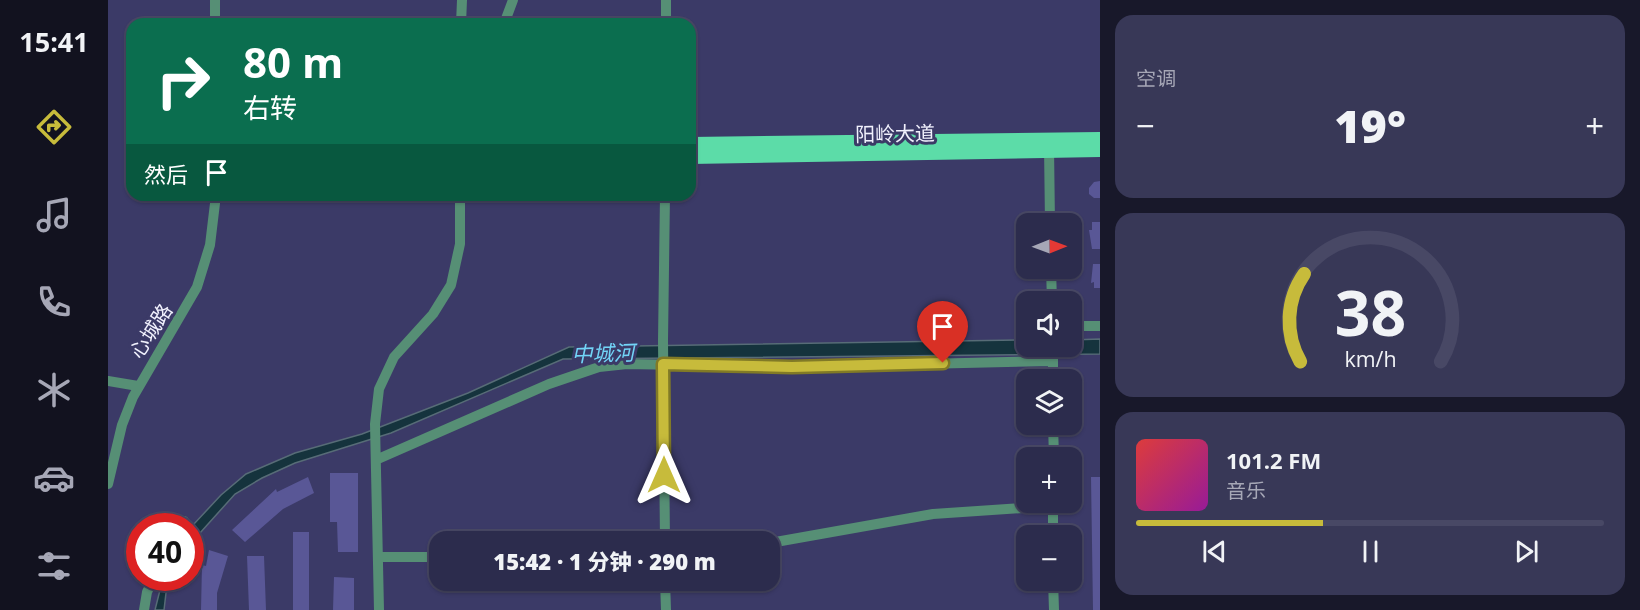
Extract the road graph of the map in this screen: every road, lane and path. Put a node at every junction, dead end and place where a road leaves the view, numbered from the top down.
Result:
1 (215, 0) edge
2 (462, 0) edge
3 (513, 0) edge
4 (666, 0) edge
5 (216, 18) edge
6 (461, 18) edge
7 (506, 18) edge
8 (666, 18) edge
9 (1100, 139) edge
10 (696, 144) edge
11 (1049, 145) junction
12 (1100, 150) edge
13 (696, 157) edge
14 (215, 201) edge
15 (460, 201) edge
16 (665, 201) edge
17 (1050, 213) edge
18 (1082, 326) edge
19 (1100, 326) edge
20 (1052, 357) edge
21 (1052, 361) junction
22 (663, 364) junction
23 (1052, 369) edge
24 (108, 381) edge
25 (138, 386) junction
26 (378, 459) junction
27 (108, 484) edge
28 (1016, 507) edge
29 (665, 531) edge
30 (780, 541) edge
31 (378, 557) junction
32 (429, 557) edge
33 (148, 591) edge
34 (665, 591) edge
35 (1053, 591) edge
36 (144, 610) edge
37 (379, 610) edge
38 (666, 610) edge
39 (1054, 610) edge

1 - 5 street
2 - 6 street
3 - 7 street
4 - 8 street
9 - 11 main road, 阳岭大道
10 - 11 main road, 阳岭大道
11 - 12 main road, 阳岭大道
11 - 13 main road, 阳岭大道
11 - 17 street
14 - 25 street, 心城路
15 - 26 street
16 - 22 street
18 - 19 street
20 - 21 street
21 - 22 street
21 - 23 street
22 - 26 street
22 - 29 street
24 - 25 street
25 - 27 street, 心城路
26 - 31 street
28 - 30 street
31 - 32 street
31 - 37 street
33 - 36 street
34 - 38 street
35 - 39 street

